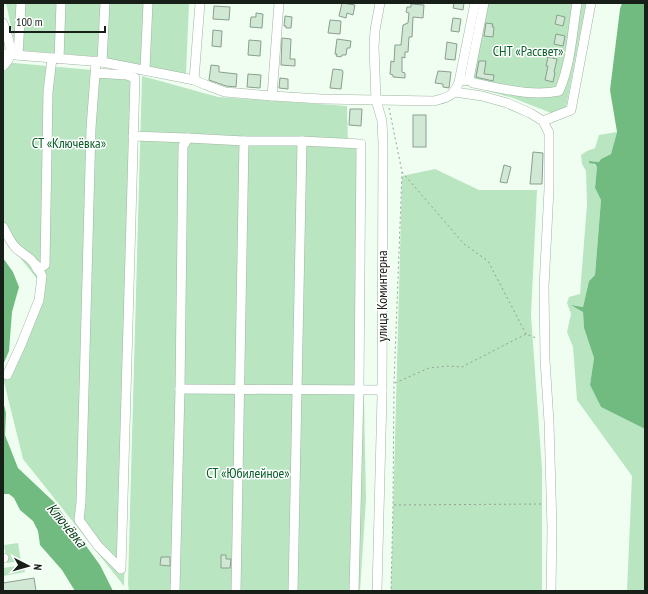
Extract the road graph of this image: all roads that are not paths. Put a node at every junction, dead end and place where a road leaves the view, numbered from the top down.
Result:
1 (21, 3) edge
2 (61, 3) edge
3 (105, 3) edge
4 (148, 3) edge
5 (200, 3) edge
6 (279, 3) edge
7 (380, 3) edge
8 (475, 3) edge
9 (484, 3) edge
10 (577, 3) edge
11 (591, 3) edge
12 (3, 22) edge
13 (10, 55) edge
14 (56, 58) junction
15 (99, 62) junction
16 (3, 66) edge
17 (145, 69) junction
18 (95, 73) junction
19 (469, 79) junction
20 (194, 80) junction
21 (456, 89) junction
22 (272, 96) junction
23 (376, 100) junction
24 (543, 121) junction
25 (134, 136) junction
26 (188, 138) junction
27 (244, 141) junction
28 (302, 141) junction
29 (3, 227) edge
30 (37, 267) junction
31 (7, 375) dead end
32 (180, 389) junction
33 (240, 389) junction
34 (297, 390) junction
35 (359, 390) junction
36 (382, 390) junction
37 (175, 591) edge
38 (236, 591) edge
39 (293, 591) edge
40 (354, 591) edge
41 (377, 591) edge
42 (551, 591) edge

1 - 13 street
2 - 14 street
3 - 15 street
4 - 17 street
5 - 20 street
6 - 22 street
7 - 23 street, улица Коминтерна
8 - 21 street
9 - 19 street
10 - 19 street
11 - 24 street
12 - 13 street
13 - 14 street
13 - 16 street
14 - 15 street
14 - 30 street
15 - 17 street
15 - 18 street
17 - 20 street
18 - 25 street
18 - 25 street
19 - 21 street
20 - 22 street
21 - 23 street
21 - 24 street
22 - 23 street
23 - 36 street, улица Коминтерна
24 - 42 street
25 - 26 street
26 - 27 street
26 - 32 street
27 - 28 street
27 - 33 street
28 - 34 street
28 - 35 street
29 - 30 street
30 - 31 street
32 - 33 street
32 - 37 street
33 - 34 street
33 - 38 street
34 - 35 street
34 - 39 street
35 - 36 street
35 - 40 street
36 - 41 street, улица Коминтерна

